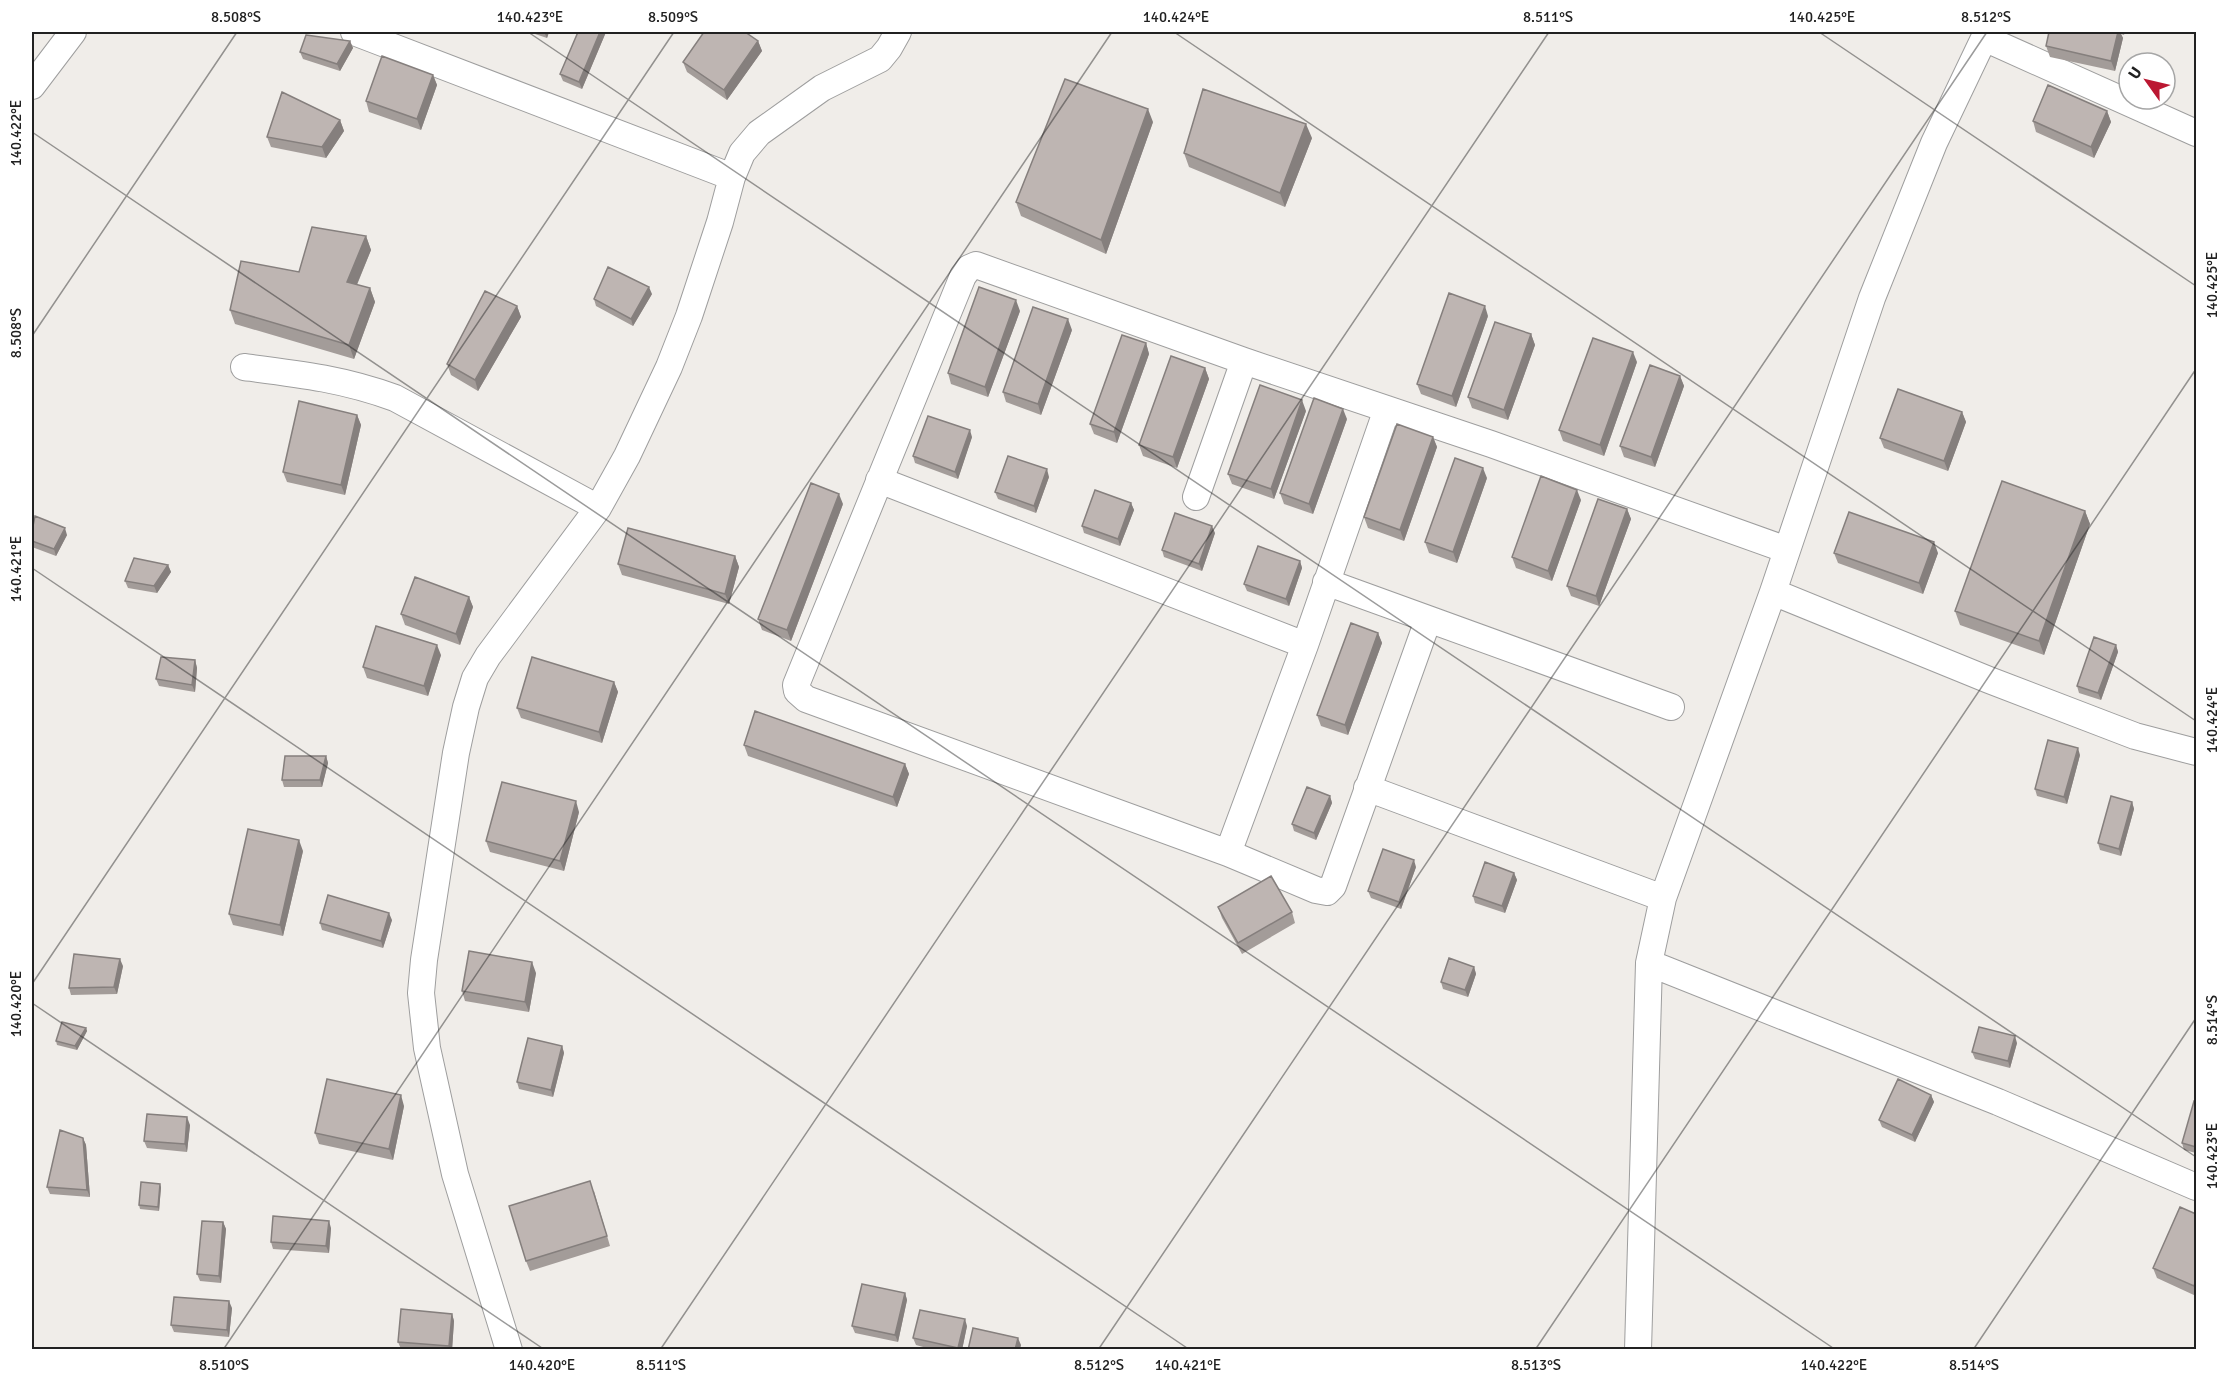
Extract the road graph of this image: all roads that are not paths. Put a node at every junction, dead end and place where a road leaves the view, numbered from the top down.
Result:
1 (73, 32) edge
2 (354, 32) edge
3 (898, 32) edge
4 (1985, 35) edge
5 (32, 86) edge
6 (2196, 133) edge
7 (732, 177) junction
8 (1244, 361) junction
9 (244, 367) dead end
10 (1387, 409) junction
11 (879, 480) junction
12 (1196, 497) dead end
13 (598, 508) junction
14 (1787, 550) junction
15 (1326, 582) junction
16 (1773, 592) junction
17 (1428, 620) junction
18 (1305, 645) junction
19 (1671, 707) dead end
20 (2196, 752) edge
21 (1367, 788) junction
22 (1228, 853) junction
23 (1663, 898) junction
24 (1649, 963) junction
25 (2196, 1187) edge
26 (509, 1350) edge
27 (1638, 1350) edge

1 - 5 street
2 - 7 street
3 - 7 street
4 - 6 street
4 - 14 street
7 - 13 street
8 - 10 street
8 - 11 street
8 - 12 street
9 - 13 street
10 - 14 street
10 - 15 street
11 - 18 street
11 - 22 street
13 - 26 street
14 - 16 street
15 - 17 street
15 - 18 street
16 - 20 street
16 - 23 street
17 - 19 street
17 - 21 street
18 - 22 street
21 - 22 street
21 - 23 street
23 - 24 street
24 - 25 street
24 - 27 street

